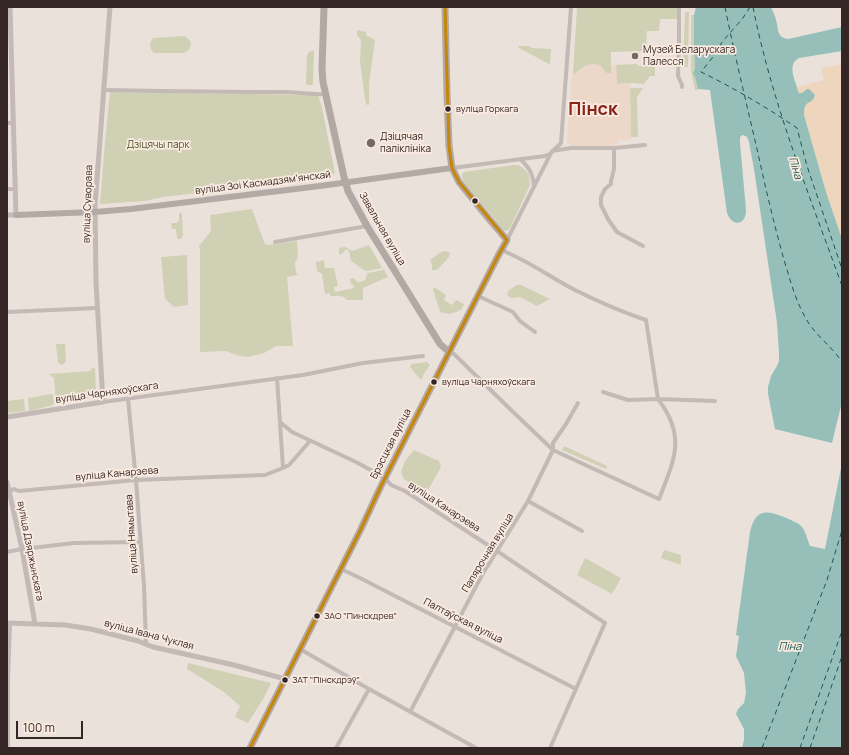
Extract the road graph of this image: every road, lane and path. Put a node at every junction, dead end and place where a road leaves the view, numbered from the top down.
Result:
1 (10, 7) edge
2 (110, 7) edge
3 (324, 7) edge
4 (445, 7) edge
5 (571, 7) edge
6 (679, 7) edge
7 (9, 42) edge
8 (10, 83) edge
9 (682, 88) dead end
10 (104, 90) junction
11 (325, 94) junction
12 (10, 123) edge
13 (645, 145) dead end
14 (614, 148) junction
15 (552, 151) junction
16 (520, 159) junction
17 (452, 168) junction
18 (346, 182) junction
19 (534, 186) junction
20 (15, 188) junction
21 (7, 189) edge
22 (95, 212) junction
23 (16, 215) junction
24 (7, 216) edge
25 (367, 226) junction
26 (507, 240) junction
27 (275, 242) dead end
28 (643, 246) dead end
29 (501, 250) junction
30 (478, 296) junction
31 (97, 308) junction
32 (7, 312) edge
33 (535, 332) dead end
34 (449, 352) junction
35 (423, 356) dead end
36 (277, 378) junction
37 (604, 392) dead end
38 (128, 399) junction
39 (658, 400) junction
40 (715, 401) dead end
41 (103, 402) junction
42 (578, 403) dead end
43 (7, 417) edge
44 (280, 422) junction
45 (310, 441) junction
46 (553, 450) junction
47 (283, 468) junction
48 (385, 478) junction
49 (136, 480) junction
50 (7, 482) edge
51 (9, 492) junction
52 (9, 499) edge
53 (528, 500) junction
54 (582, 531) dead end
55 (140, 542) junction
56 (22, 549) junction
57 (497, 550) junction
58 (7, 552) edge
59 (341, 569) junction
60 (8, 623) edge
61 (35, 624) junction
62 (455, 626) junction
63 (146, 644) junction
64 (300, 649) junction
65 (8, 669) edge
66 (285, 679) junction
67 (369, 689) junction
68 (576, 689) junction
69 (410, 712) junction
70 (8, 748) edge
71 (250, 748) edge
72 (336, 748) edge
73 (476, 748) edge
74 (550, 748) edge

1 - 7 street
2 - 10 street, вуліца Суворава
3 - 11 main road, Завальная вуліца
4 - 17 main road
5 - 15 street, Брэсцкая вуліца
6 - 9 street
7 - 8 street
8 - 12 street
10 - 11 street
10 - 22 street, вуліца Суворава
11 - 18 main road, Завальная вуліца
12 - 20 street
13 - 14 street, вуліца Зоі Касмадзямʼянскай
14 - 15 street, вуліца Зоі Касмадзямʼянскай
14 - 28 street
15 - 16 street, вуліца Зоі Касмадзямʼянскай
15 - 19 street, Брэсцкая вуліца
16 - 17 street, вуліца Зоі Касмадзямʼянскай
16 - 19 street
17 - 18 main road, вуліца Зоі Касмадзямʼянскай
17 - 26 main road
18 - 22 main road, вуліца Зоі Касмадзямʼянскай
18 - 25 main road, Завальная вуліца
19 - 26 street, Брэсцкая вуліца
20 - 21 street
20 - 23 street
22 - 23 main road, вуліца Зоі Касмадзямʼянскай
22 - 31 street, вуліца Суворава
23 - 24 street, вуліца Зоі Касмадзямʼянскай
25 - 27 street
25 - 34 main road, Завальная вуліца
26 - 29 main road, Брэсцкая вуліца
29 - 30 main road, Брэсцкая вуліца
29 - 39 street
30 - 33 street
30 - 34 main road, Брэсцкая вуліца
31 - 32 street
31 - 41 street, вуліца Суворава
34 - 46 street
34 - 48 main road, Брэсцкая вуліца
35 - 36 street, вуліца Чарняхоўскага
36 - 38 street, вуліца Чарняхоўскага
36 - 44 street
37 - 39 street
38 - 41 street, вуліца Чарняхоўскага
38 - 49 street, вуліца Нямытава
39 - 40 street
39 - 46 street
41 - 43 street, вуліца Чарняхоўскага
42 - 46 street, Папярочная вуліца
44 - 45 street, вуліца Канарэева
44 - 47 street
45 - 47 street, вуліца Канарэева
45 - 48 street, вуліца Канарэева
46 - 53 street, Папярочная вуліца
47 - 49 street, вуліца Канарэева
48 - 57 street, вуліца Канарэева
48 - 59 main road, Брэсцкая вуліца
49 - 51 street, вуліца Канарэева
49 - 55 street, вуліца Нямытава
50 - 51 street, вуліца Дзяржынскага
51 - 52 street, вуліца Дзяржынскага
52 - 56 street, вуліца Дзяржынскага
53 - 54 street
53 - 57 street, Папярочная вуліца
55 - 56 street
55 - 63 street, вуліца Нямытава
56 - 58 street
56 - 61 street, вуліца Дзяржынскага
57 - 62 street, Папярочная вуліца
57 - 68 street, вуліца Канарэева
59 - 62 street, Палтаўская вуліца
59 - 64 main road, Брэсцкая вуліца
60 - 61 street, вуліца Івана Чуклая
60 - 65 street
61 - 63 street, вуліца Івана Чуклая
62 - 68 street, Палтаўская вуліца
62 - 69 street, Папярочная вуліца
63 - 66 street, вуліца Івана Чуклая
64 - 66 main road, Брэсцкая вуліца
64 - 67 street
65 - 70 street
66 - 71 main road, Брэсцкая вуліца
67 - 69 street
67 - 72 street
68 - 74 street
69 - 73 street

